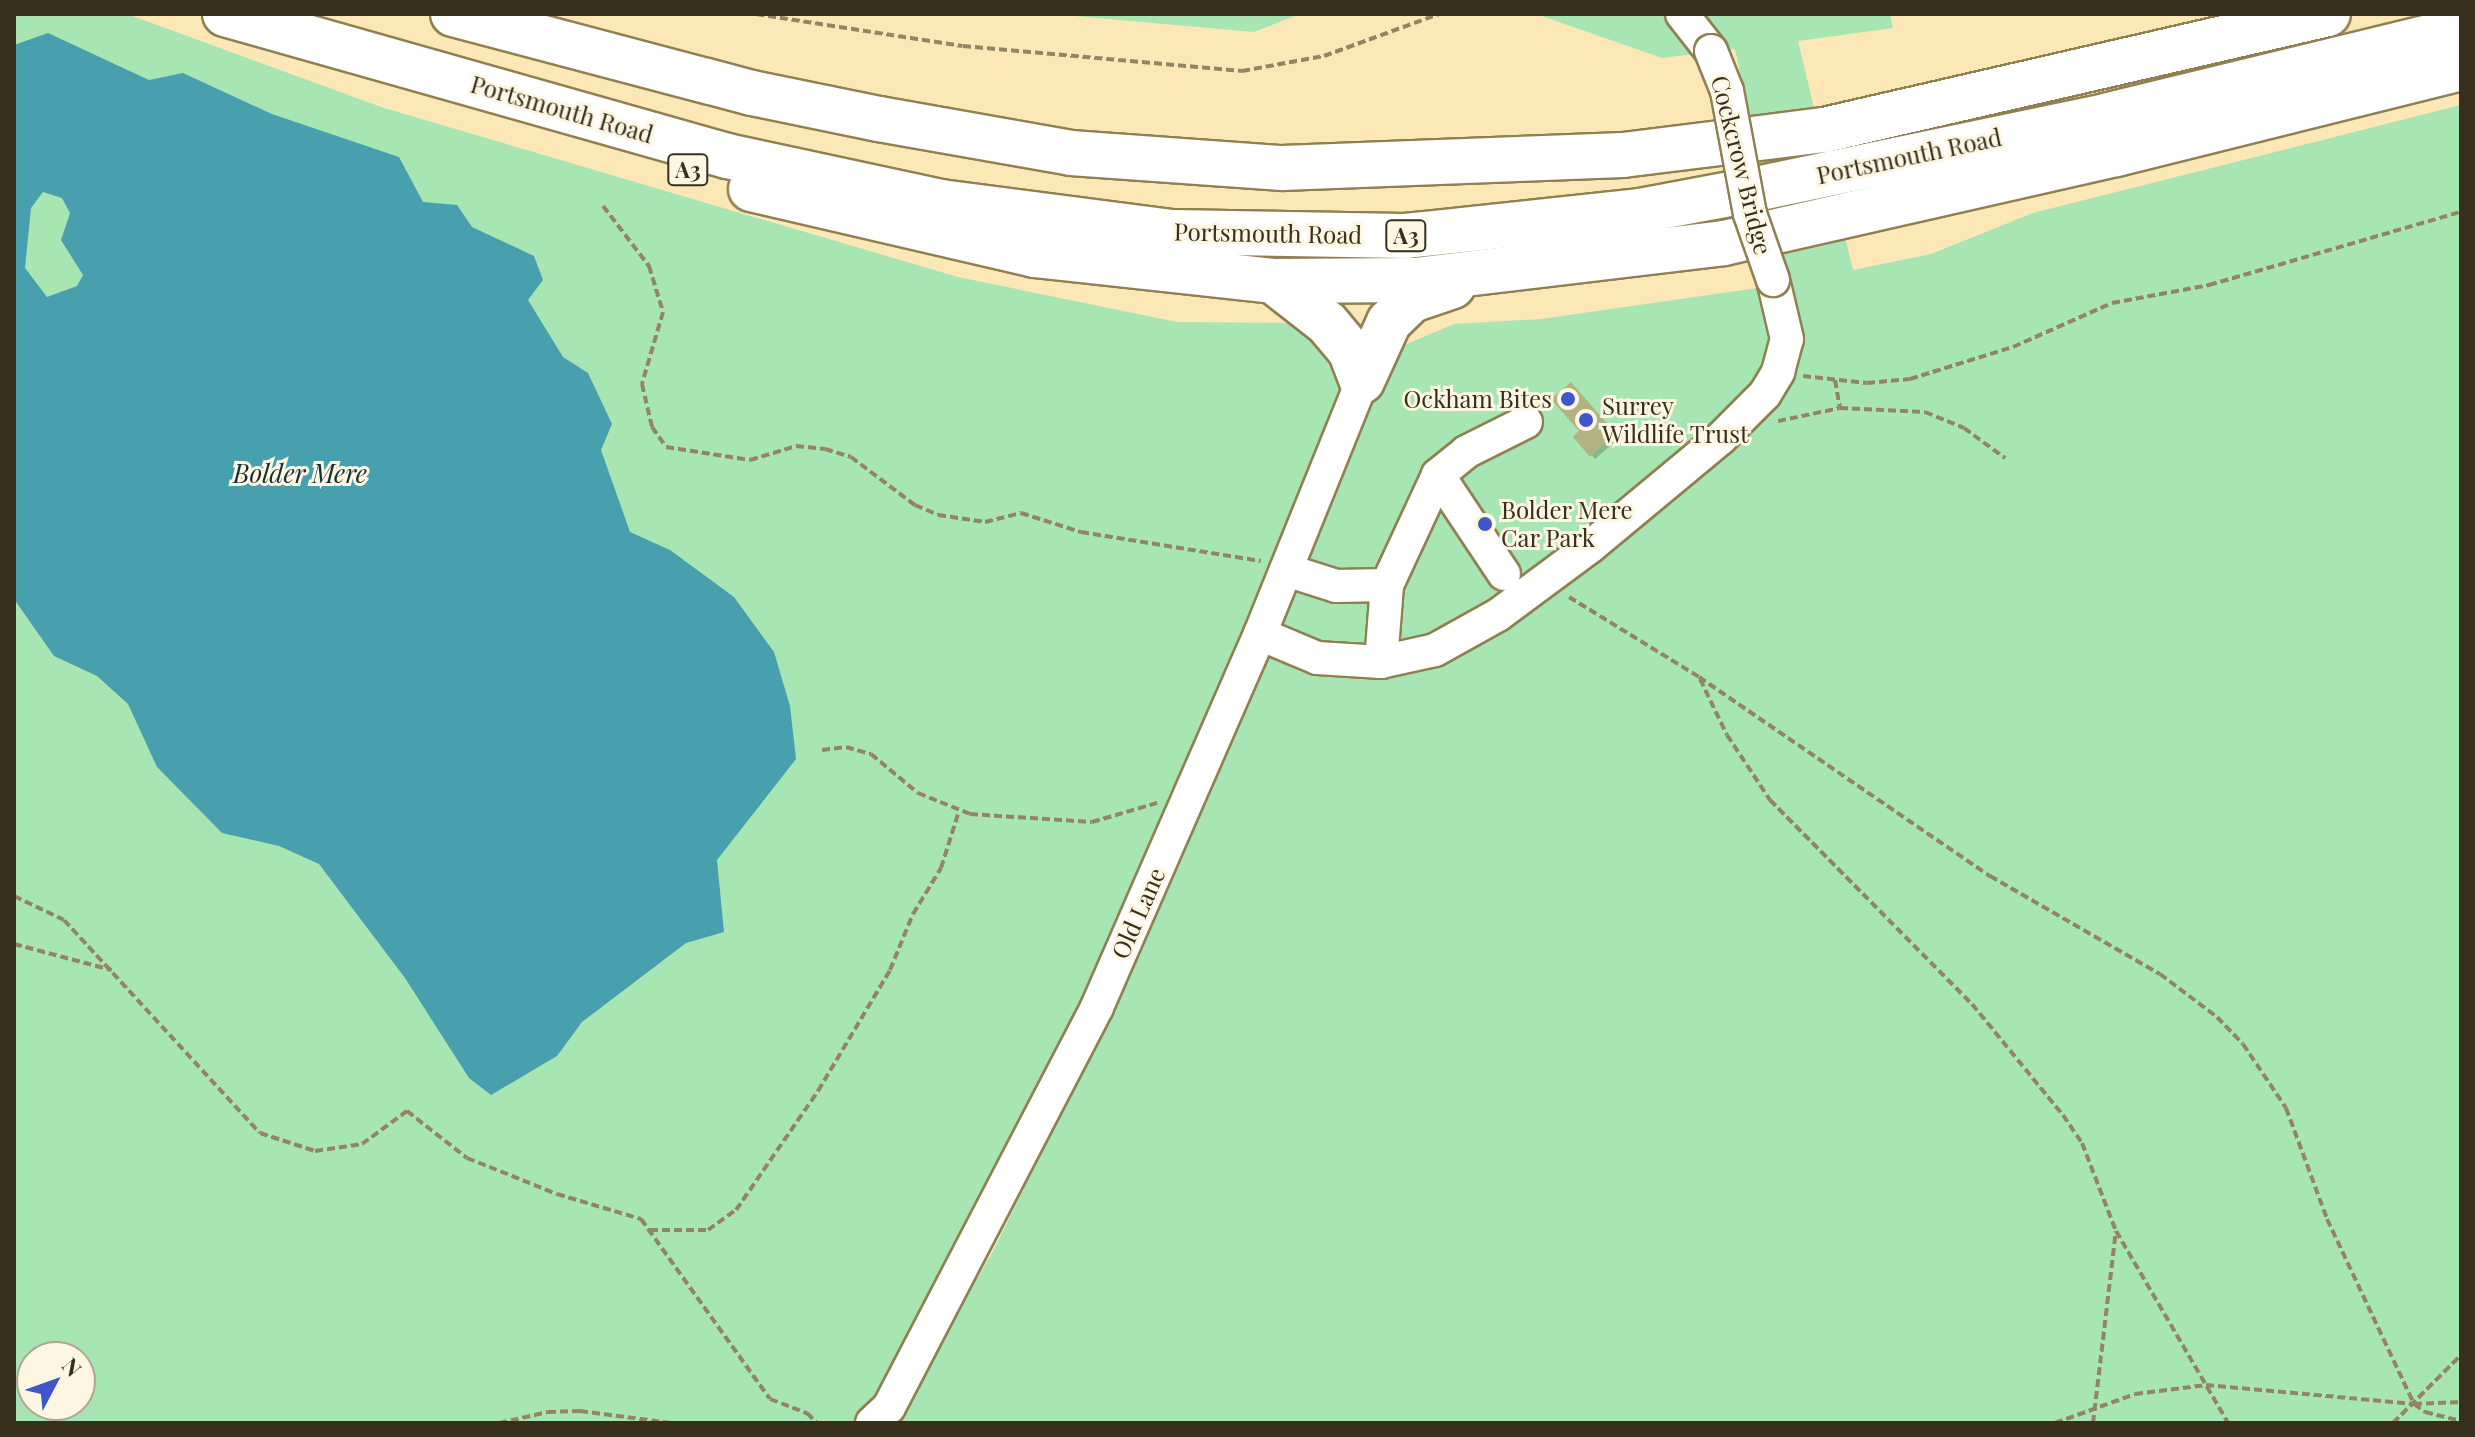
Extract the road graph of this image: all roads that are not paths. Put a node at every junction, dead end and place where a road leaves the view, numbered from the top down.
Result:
1 (225, 14) edge
2 (453, 14) edge
3 (1682, 14) edge
4 (2279, 14) edge
5 (2328, 14) edge
6 (2461, 29) edge
7 (2235, 35) junction
8 (351, 53) junction
9 (2461, 68) edge
10 (1489, 274) junction
11 (1273, 281) junction
12 (1362, 381) junction
13 (1526, 422) dead end
14 (1438, 475) junction
15 (1286, 570) junction
16 (1504, 574) dead end
17 (1387, 585) junction
18 (1260, 634) junction
19 (1381, 662) junction
20 (888, 1418) edge

1 - 8 highway, Portsmouth Road / A3
2 - 7 highway, Portsmouth Road
3 - 19 street, Cockcrow Bridge, bridge
4 - 7 highway
5 - 7 highway, Portsmouth Road
6 - 8 highway, Portsmouth Road / A3
8 - 11 highway, A3
9 - 10 highway, A3
10 - 11 highway, A3
10 - 12 highway, A3
11 - 12 highway
12 - 15 street, Old Lane
13 - 14 street
14 - 16 street
14 - 17 street
15 - 17 street
15 - 18 street, Old Lane
17 - 19 street
18 - 19 street
18 - 20 street, Old Lane

